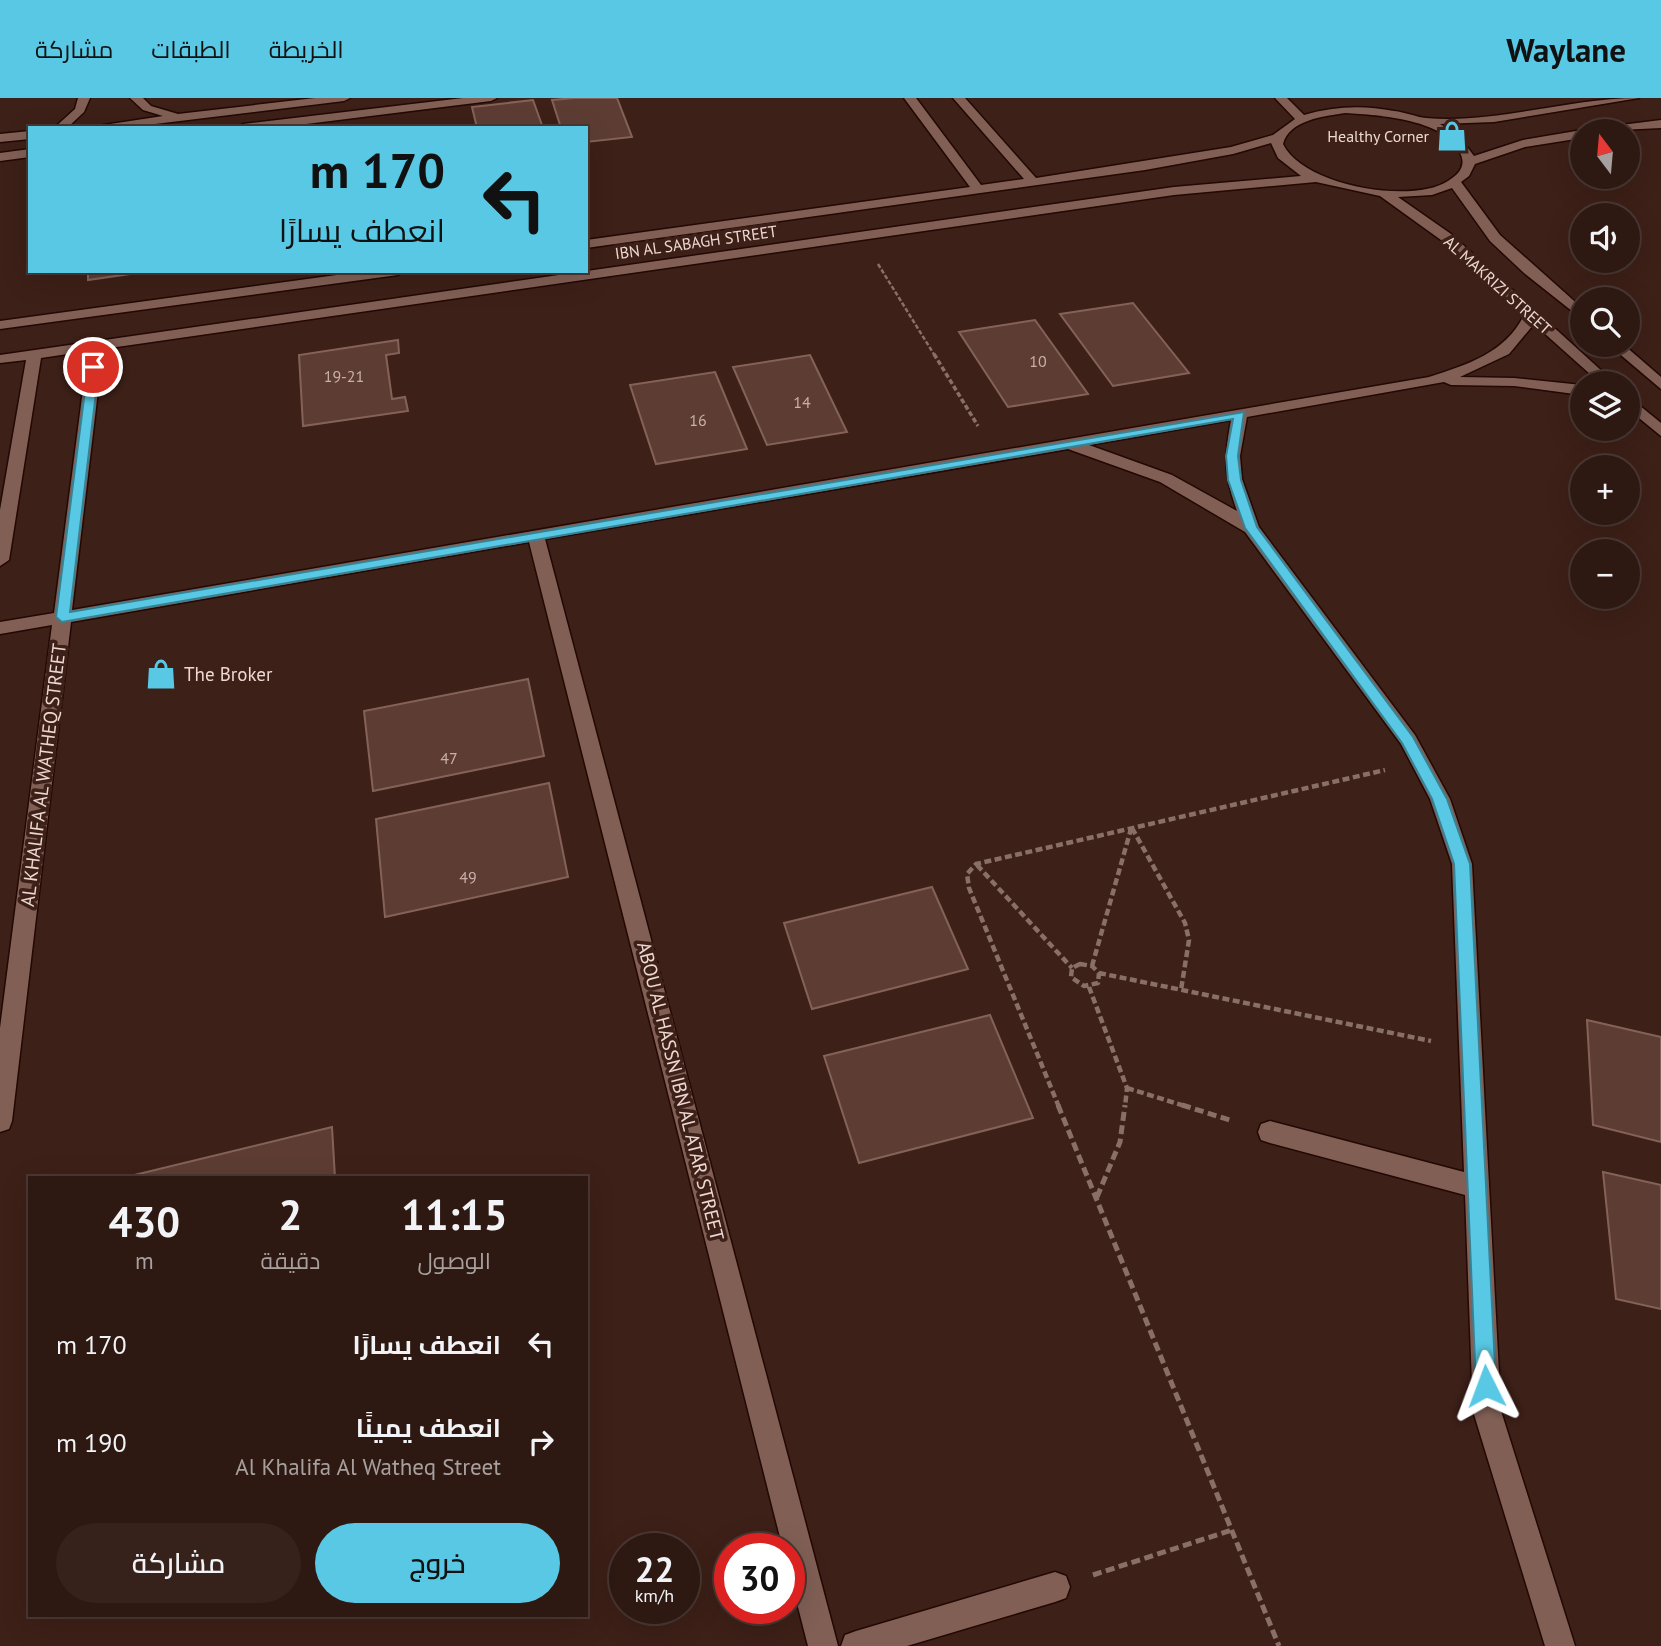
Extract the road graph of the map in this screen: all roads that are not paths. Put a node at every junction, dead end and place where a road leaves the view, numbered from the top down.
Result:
1 (84, 98) edge
2 (135, 98) edge
3 (344, 98) edge
4 (359, 98) edge
5 (491, 98) edge
6 (910, 98) edge
7 (959, 98) edge
8 (1281, 98) edge
9 (1328, 98) edge
10 (1633, 98) edge
11 (1346, 110) junction
12 (361, 114) junction
13 (182, 117) junction
14 (1300, 117) junction
15 (1416, 120) junction
16 (1661, 124) edge
17 (62, 126) edge
18 (107, 126) edge
19 (260, 126) edge
20 (1640, 126) edge
21 (1640, 129) edge
22 (1661, 134) edge
23 (28, 135) edge
24 (1570, 136) edge
25 (1278, 137) junction
26 (0, 138) edge
27 (28, 153) edge
28 (0, 157) edge
29 (1469, 162) junction
30 (1315, 178) junction
31 (1032, 181) junction
32 (1455, 182) junction
33 (978, 188) junction
34 (1383, 193) junction
35 (588, 244) edge
36 (383, 273) edge
37 (1570, 304) edge
38 (1532, 314) junction
39 (0, 325) edge
40 (96, 346) junction
41 (34, 354) junction
42 (1630, 357) edge
43 (0, 359) edge
44 (1595, 371) edge
45 (1431, 382) junction
46 (1661, 385) edge
47 (1570, 389) edge
48 (1640, 412) edge
49 (1240, 414) junction
50 (1661, 431) edge
51 (1068, 444) junction
52 (1251, 528) junction
53 (536, 536) junction
54 (0, 561) edge
55 (62, 617) junction
56 (0, 628) edge
57 (0, 1121) edge
58 (1270, 1132) road end
59 (1477, 1187) junction
60 (1055, 1587) road end
61 (823, 1646) edge
62 (856, 1646) edge
63 (1560, 1646) edge

1 - 17 street
2 - 13 street
3 - 13 street
4 - 12 street
5 - 12 street
6 - 33 street
7 - 31 street
8 - 14 street
9 - 11 street
10 - 15 street
11 - 14 street
11 - 15 street
12 - 19 street
13 - 18 street
14 - 25 street
15 - 29 street
16 - 20 street
21 - 22 street
23 - 26 street
24 - 29 street
25 - 30 street
25 - 31 street, IBN AL SABAGH STREET
27 - 28 street
29 - 32 street
30 - 34 street
30 - 40 street, IBN AL SABAGH STREET
31 - 33 street, IBN AL SABAGH STREET
32 - 34 street
32 - 37 street, AL MAKRIZI STREET
33 - 35 street, IBN AL SABAGH STREET
34 - 38 street, AL MAKRIZI STREET
36 - 39 street
38 - 44 street, AL MAKRIZI STREET
38 - 45 street
40 - 41 street, IBN AL SABAGH STREET
40 - 55 street, AL KHALIFA AL WATHEQ STREET
41 - 43 street, IBN AL SABAGH STREET
41 - 54 street
42 - 46 street
45 - 47 street
45 - 49 street
48 - 50 street
49 - 51 street
49 - 52 street
51 - 52 street
51 - 53 street
52 - 59 street
53 - 55 street
53 - 61 street, ABOU AL HASSN IBN AL ATAR STREET
55 - 56 street
55 - 57 street, AL KHALIFA AL WATHEQ STREET
58 - 59 street
59 - 63 street
60 - 62 street

